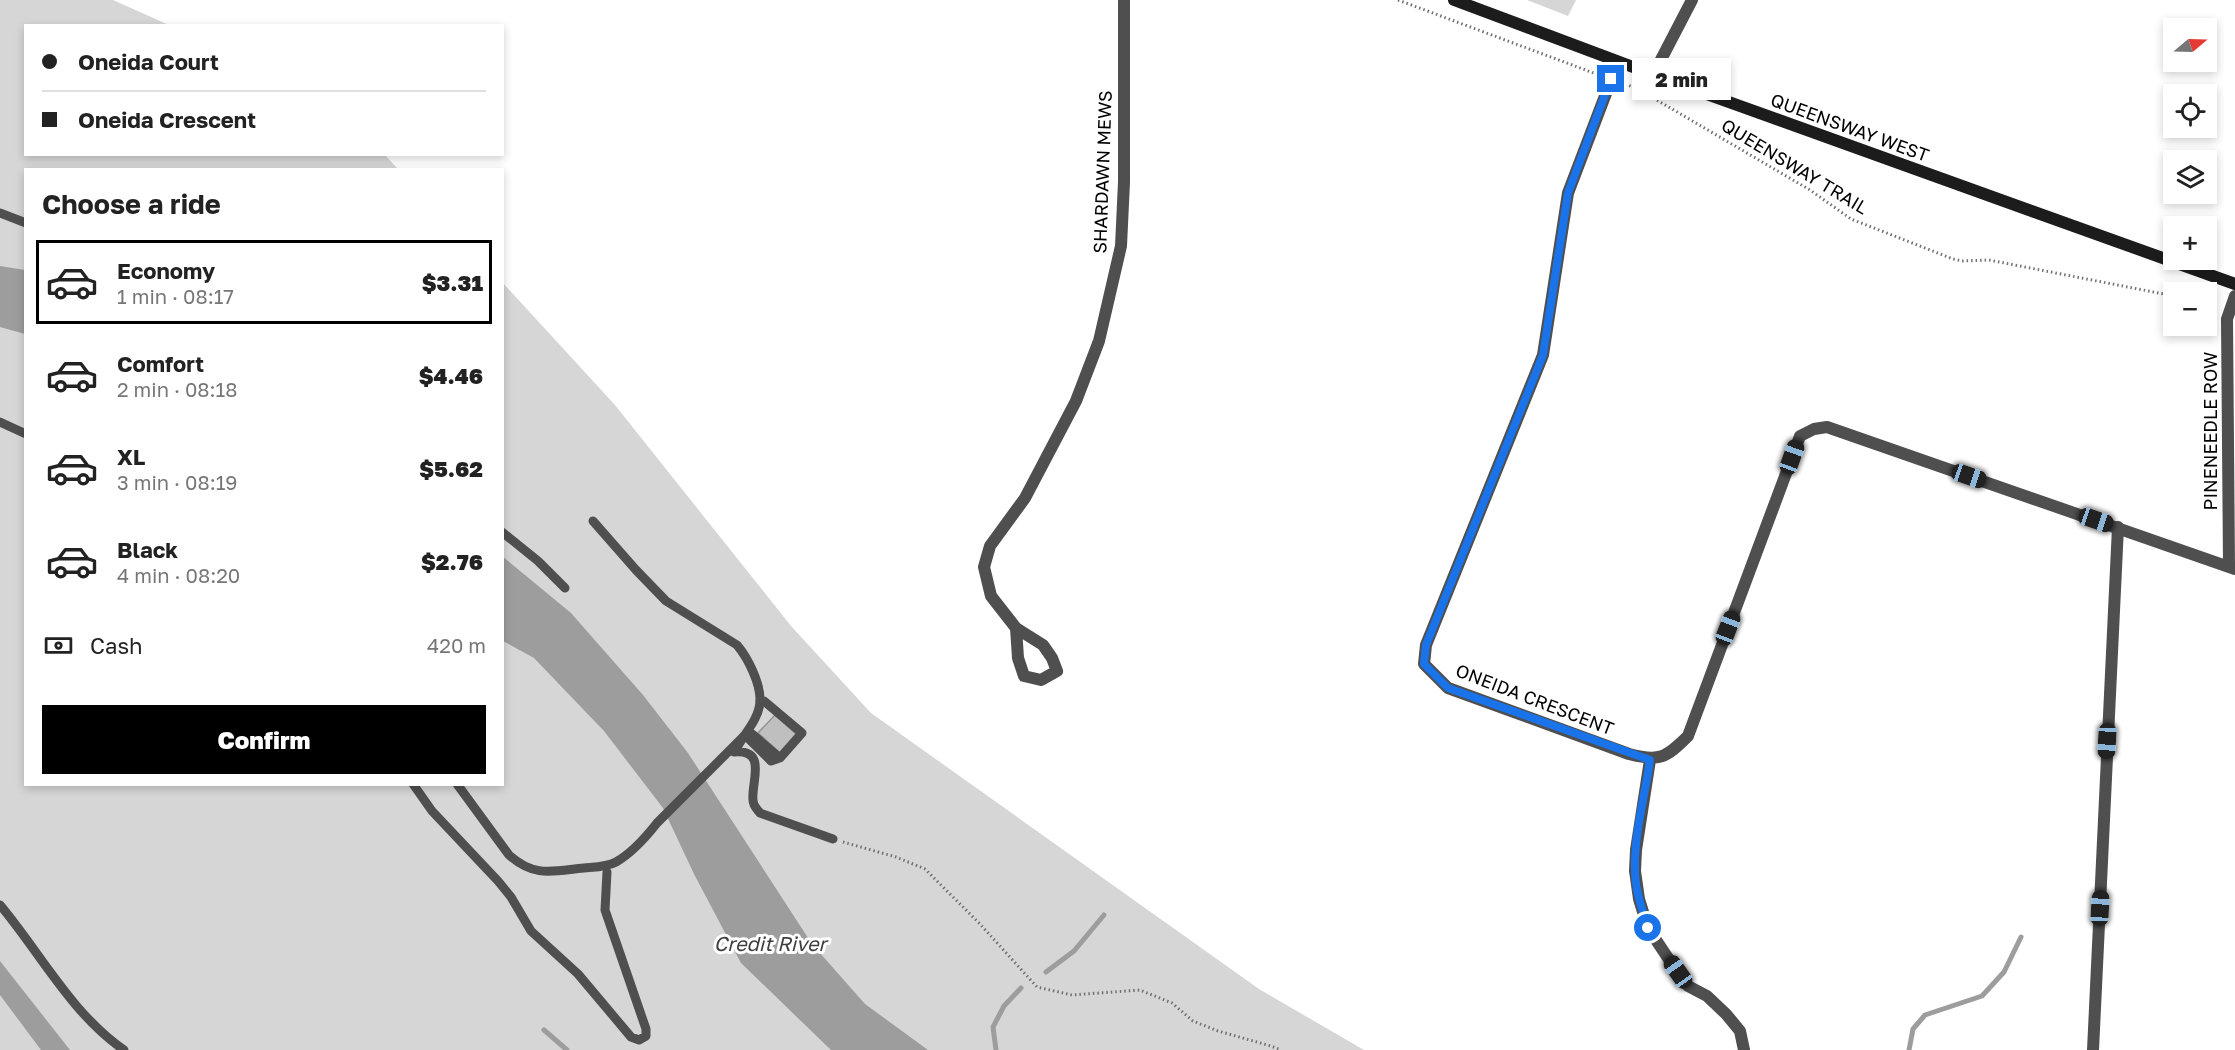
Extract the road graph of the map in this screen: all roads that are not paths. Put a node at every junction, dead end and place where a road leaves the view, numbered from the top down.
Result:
1 (1124, 0) edge
2 (1454, 0) edge
3 (1692, 0) edge
4 (1618, 62) junction
5 (1653, 75) junction
6 (0, 213) edge
7 (24, 222) edge
8 (2235, 284) edge
9 (2235, 296) edge
10 (0, 422) edge
11 (24, 433) edge
12 (593, 521) dead end
13 (2118, 527) junction
14 (504, 534) edge
15 (2232, 567) edge
16 (565, 588) dead end
17 (1016, 628) dead end
18 (760, 701) junction
19 (744, 736) junction
20 (777, 759) dead end
21 (1650, 760) junction
22 (414, 786) edge
23 (458, 786) edge
24 (833, 839) road end
25 (607, 872) dead end
26 (0, 905) edge
27 (124, 1050) edge
28 (1744, 1050) edge
29 (2093, 1050) edge

1 - 17 street, SHARDAWN MEWS
2 - 4 street, QUEENSWAY WEST
3 - 5 street
4 - 5 street, QUEENSWAY WEST
4 - 21 street, ONEIDA CRESCENT
5 - 8 street, QUEENSWAY WEST
6 - 7 lane
9 - 15 street, PINENEEDLE ROW
10 - 11 lane
12 - 18 lane
13 - 15 street
13 - 21 street
13 - 29 street
14 - 16 lane
18 - 19 lane
18 - 20 lane
19 - 23 lane
19 - 24 lane
21 - 28 street
22 - 25 lane
26 - 27 lane

